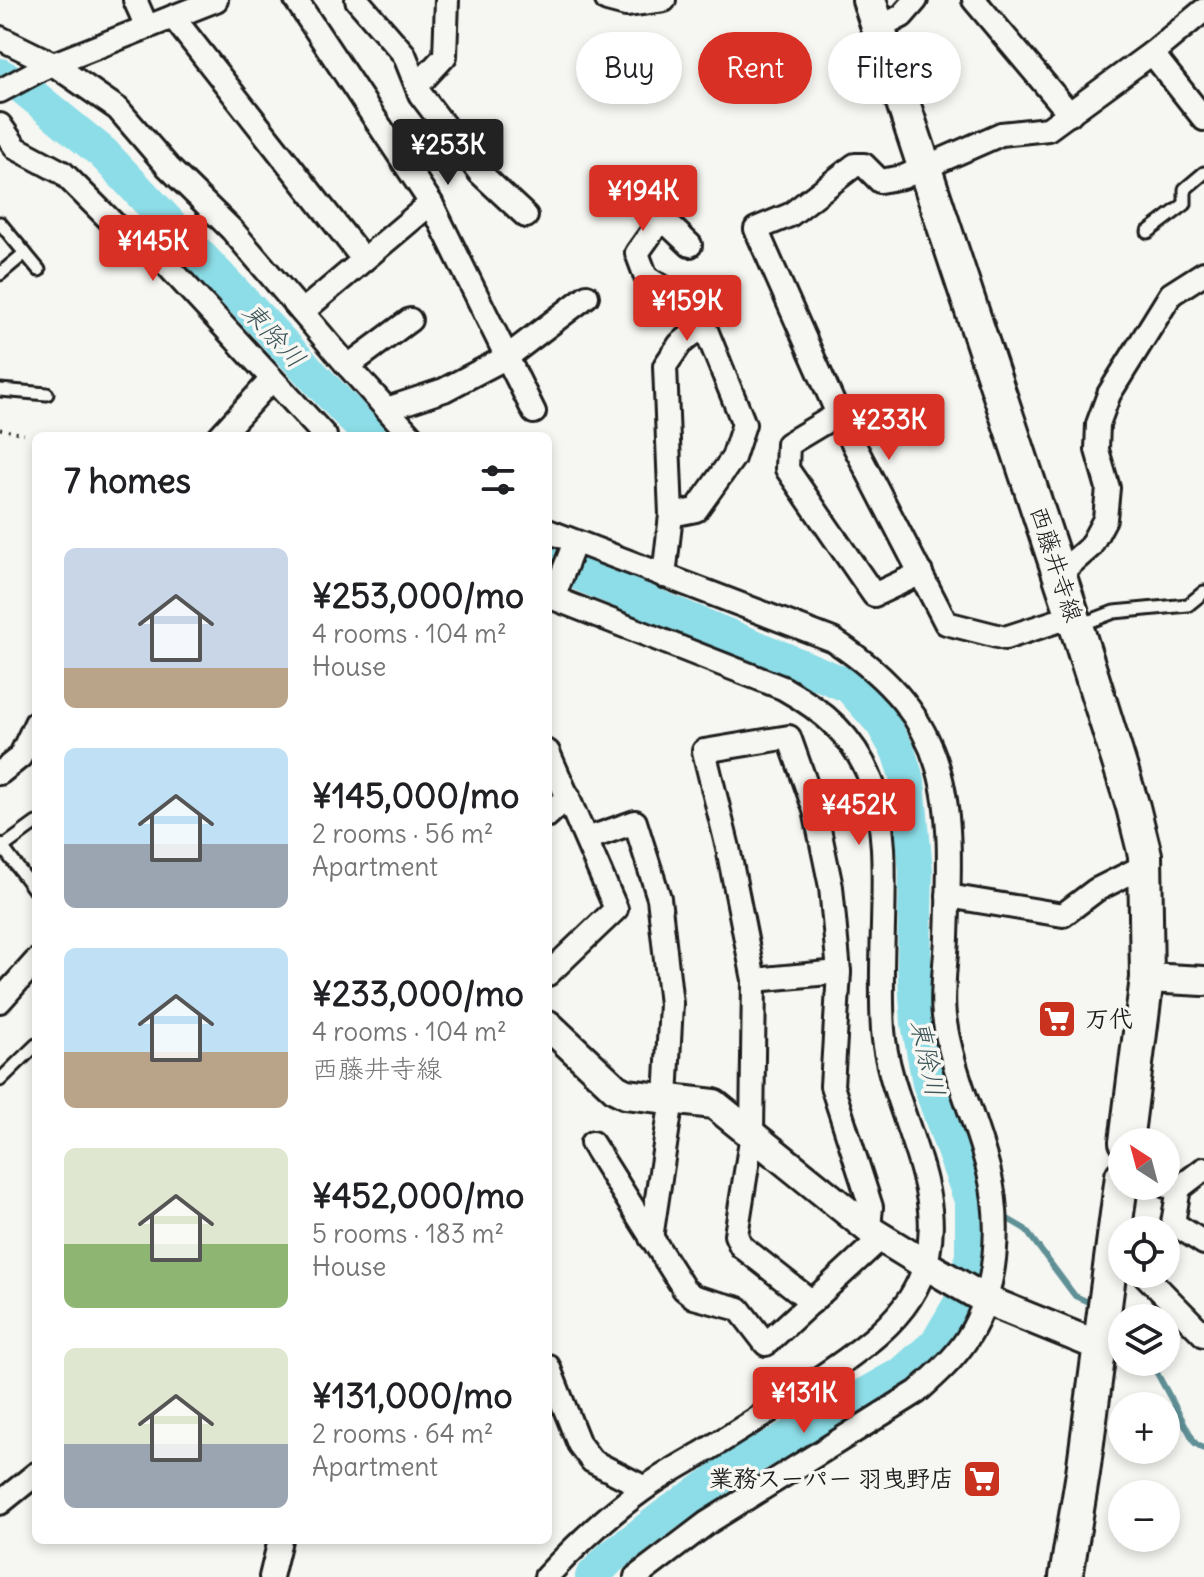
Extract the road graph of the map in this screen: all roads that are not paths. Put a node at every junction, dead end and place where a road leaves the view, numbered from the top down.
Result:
1 (135, 0) edge
2 (216, 0) edge
3 (296, 0) edge
4 (357, 0) edge
5 (447, 0) edge
6 (607, 0) edge
7 (664, 0) edge
8 (916, 0) edge
9 (974, 0) edge
10 (1204, 10) edge
11 (874, 14) edge
12 (173, 17) junction
13 (147, 27) junction
14 (0, 38) edge
15 (1152, 53) junction
16 (47, 67) junction
17 (417, 86) junction
18 (0, 91) edge
19 (1070, 114) junction
20 (1204, 119) edge
21 (0, 125) edge
22 (925, 167) junction
23 (1204, 173) edge
24 (629, 187) dead end
25 (431, 203) junction
26 (526, 216) dead end
27 (662, 218) junction
28 (0, 223) edge
29 (1148, 232) dead end
30 (690, 245) dead end
31 (25, 253) junction
32 (363, 259) junction
33 (39, 270) dead end
34 (1204, 273) edge
35 (0, 274) edge
36 (587, 296) dead end
37 (302, 312) junction
38 (410, 320) dead end
39 (704, 325) junction
40 (507, 357) junction
41 (348, 366) junction
42 (272, 379) junction
43 (0, 390) edge
44 (47, 394) dead end
45 (387, 409) junction
46 (534, 412) dead end
47 (838, 414) junction
48 (224, 432) edge
49 (321, 432) edge
50 (407, 432) edge
51 (671, 515) junction
52 (552, 534) edge
53 (572, 546) junction
54 (921, 573) junction
55 (1059, 574) junction
56 (664, 576) junction
57 (1204, 592) edge
58 (552, 594) edge
59 (1075, 622) junction
60 (32, 732) edge
61 (552, 761) edge
62 (0, 773) edge
63 (568, 796) junction
64 (552, 811) edge
65 (32, 826) edge
66 (587, 839) junction
67 (1, 846) edge
68 (1146, 865) junction
69 (32, 887) edge
70 (948, 896) junction
71 (32, 965) edge
72 (552, 970) edge
73 (839, 972) junction
74 (1147, 978) junction
75 (754, 980) junction
76 (1204, 981) edge
77 (0, 1001) edge
78 (552, 1029) edge
79 (32, 1049) edge
80 (0, 1080) edge
81 (669, 1099) junction
82 (1128, 1128) edge
83 (752, 1134) junction
84 (592, 1143) dead end
85 (1204, 1169) edge
86 (1180, 1182) edge
87 (1172, 1200) edge
88 (876, 1233) junction
89 (651, 1238) junction
90 (1204, 1243) edge
91 (926, 1265) junction
92 (1110, 1288) edge
93 (1158, 1288) edge
94 (986, 1300) junction
95 (812, 1302) junction
96 (1103, 1322) junction
97 (1204, 1335) edge
98 (552, 1376) edge
99 (32, 1477) edge
100 (645, 1488) junction
101 (0, 1503) edge
102 (279, 1544) edge
103 (271, 1577) edge
104 (546, 1577) edge
105 (636, 1577) edge
106 (1054, 1577) edge
107 (1066, 1577) edge

1 - 13 street
2 - 12 street
3 - 25 street
4 - 17 street
5 - 17 street
6 - 7 street
8 - 11 street
9 - 19 street
10 - 15 street
11 - 22 main road, 西藤井寺線
12 - 13 street
12 - 32 street
13 - 16 street
14 - 16 street
15 - 19 street
15 - 20 street
16 - 18 street
16 - 37 street
17 - 26 street
19 - 22 street
21 - 42 street
22 - 47 street
22 - 55 main road, 西藤井寺線
23 - 29 lane
24 - 27 street
25 - 32 street
25 - 40 street
27 - 30 street
27 - 39 street
28 - 31 lane
31 - 33 lane
31 - 35 lane
32 - 37 street
34 - 55 street
36 - 40 street
37 - 41 street
38 - 41 street
39 - 51 street
39 - 51 street
40 - 45 street
40 - 46 street
41 - 45 street
42 - 48 street
42 - 49 street
43 - 44 lane
45 - 50 street
47 - 54 street
47 - 54 street
51 - 56 street
52 - 53 street
53 - 56 street
53 - 58 street
54 - 59 street
55 - 59 main road, 西藤井寺線
56 - 70 street
57 - 59 lane
58 - 91 street
59 - 68 main road, 西藤井寺線
60 - 62 street
61 - 63 street
63 - 64 street
63 - 66 street
65 - 67 lane
66 - 72 street
66 - 81 street
67 - 69 lane
68 - 70 street
68 - 74 main road, 西藤井寺線
70 - 94 street
71 - 77 street
73 - 75 street
73 - 75 street
73 - 88 street
74 - 76 street
74 - 82 main road, 西藤井寺線
75 - 83 street
78 - 81 street
79 - 80 lane
81 - 83 street
81 - 89 street
83 - 88 street
83 - 95 street
84 - 89 street
85 - 86 street
87 - 90 street
88 - 91 street
88 - 95 street
89 - 95 street
91 - 94 street
91 - 100 street
92 - 96 main road
93 - 97 street
94 - 96 street
94 - 105 street
96 - 107 main road
98 - 100 street
99 - 101 street
100 - 104 street
102 - 103 street
106 - 107 street

